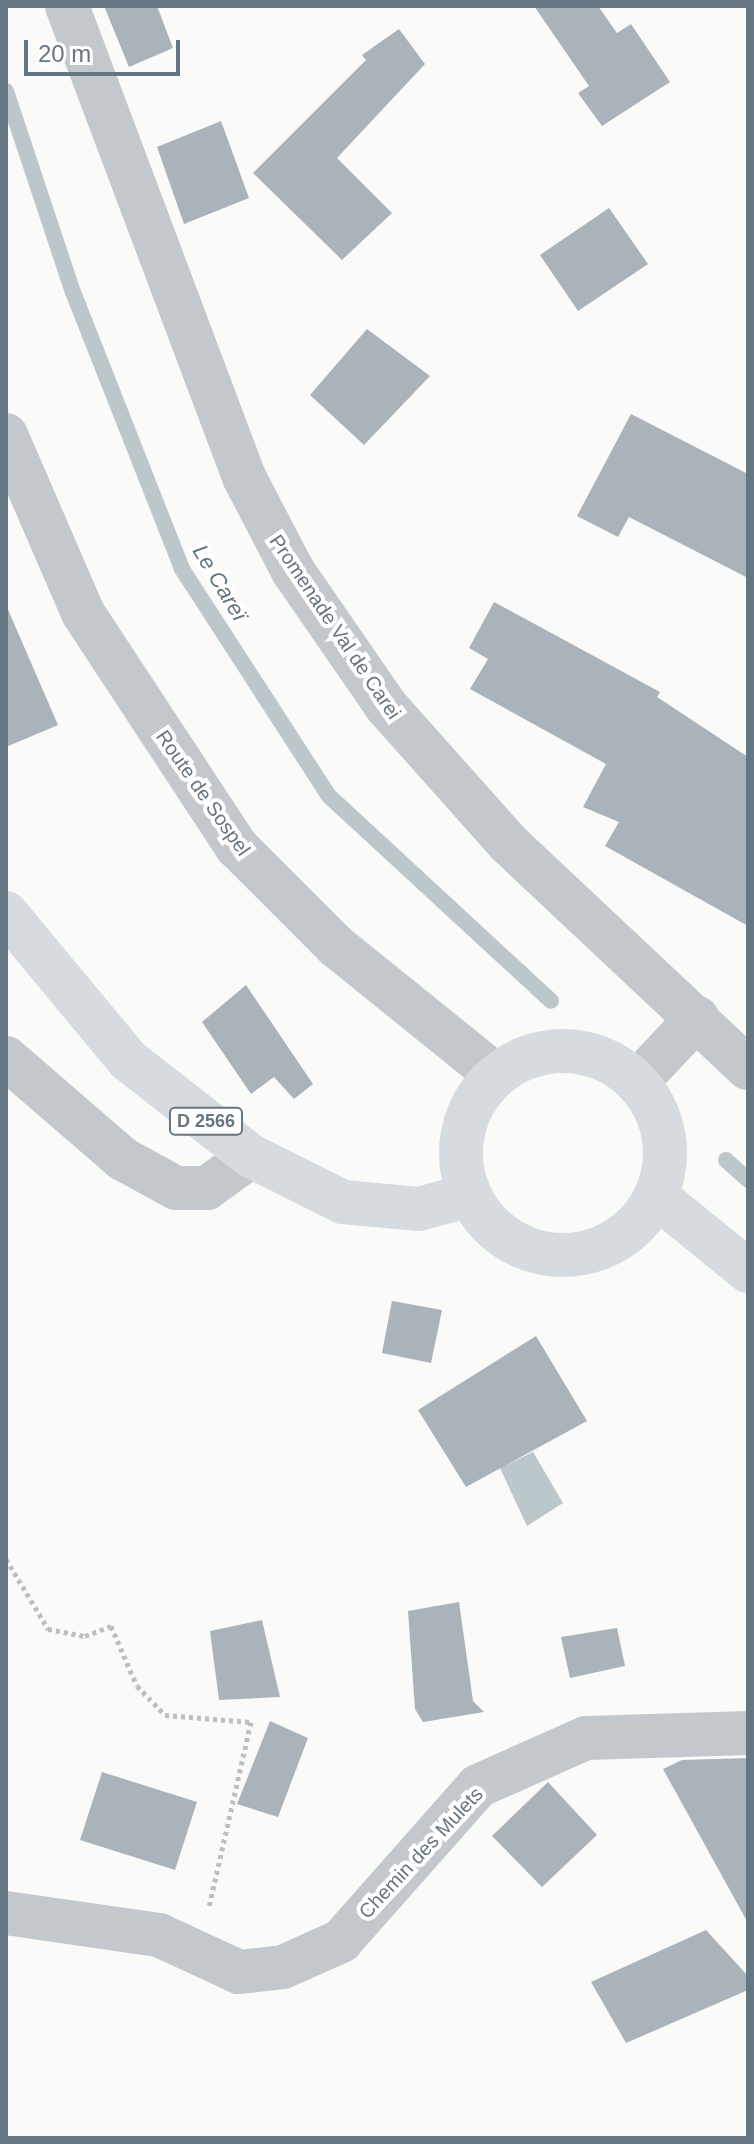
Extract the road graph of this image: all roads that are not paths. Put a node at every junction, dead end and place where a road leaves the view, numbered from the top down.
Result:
1 (67, 6) edge
2 (6, 435) edge
3 (6, 913) edge
4 (697, 1018) junction
5 (6, 1058) edge
6 (748, 1068) edge
7 (496, 1075) junction
8 (637, 1082) junction
9 (251, 1156) junction
10 (470, 1195) junction
11 (656, 1196) junction
12 (748, 1271) edge
13 (748, 1733) edge
14 (6, 1913) edge

1 - 4 street, Promenade Val de Carei
2 - 7 street, Route de Sospel
3 - 9 main road, D 2566
4 - 6 street, Promenade Val de Carei
4 - 8 street
5 - 9 street
7 - 8 main road
7 - 10 main road
8 - 11 main road
9 - 10 main road, D 2566
10 - 11 main road
11 - 12 main road
13 - 14 street, Chemin des Mulets

